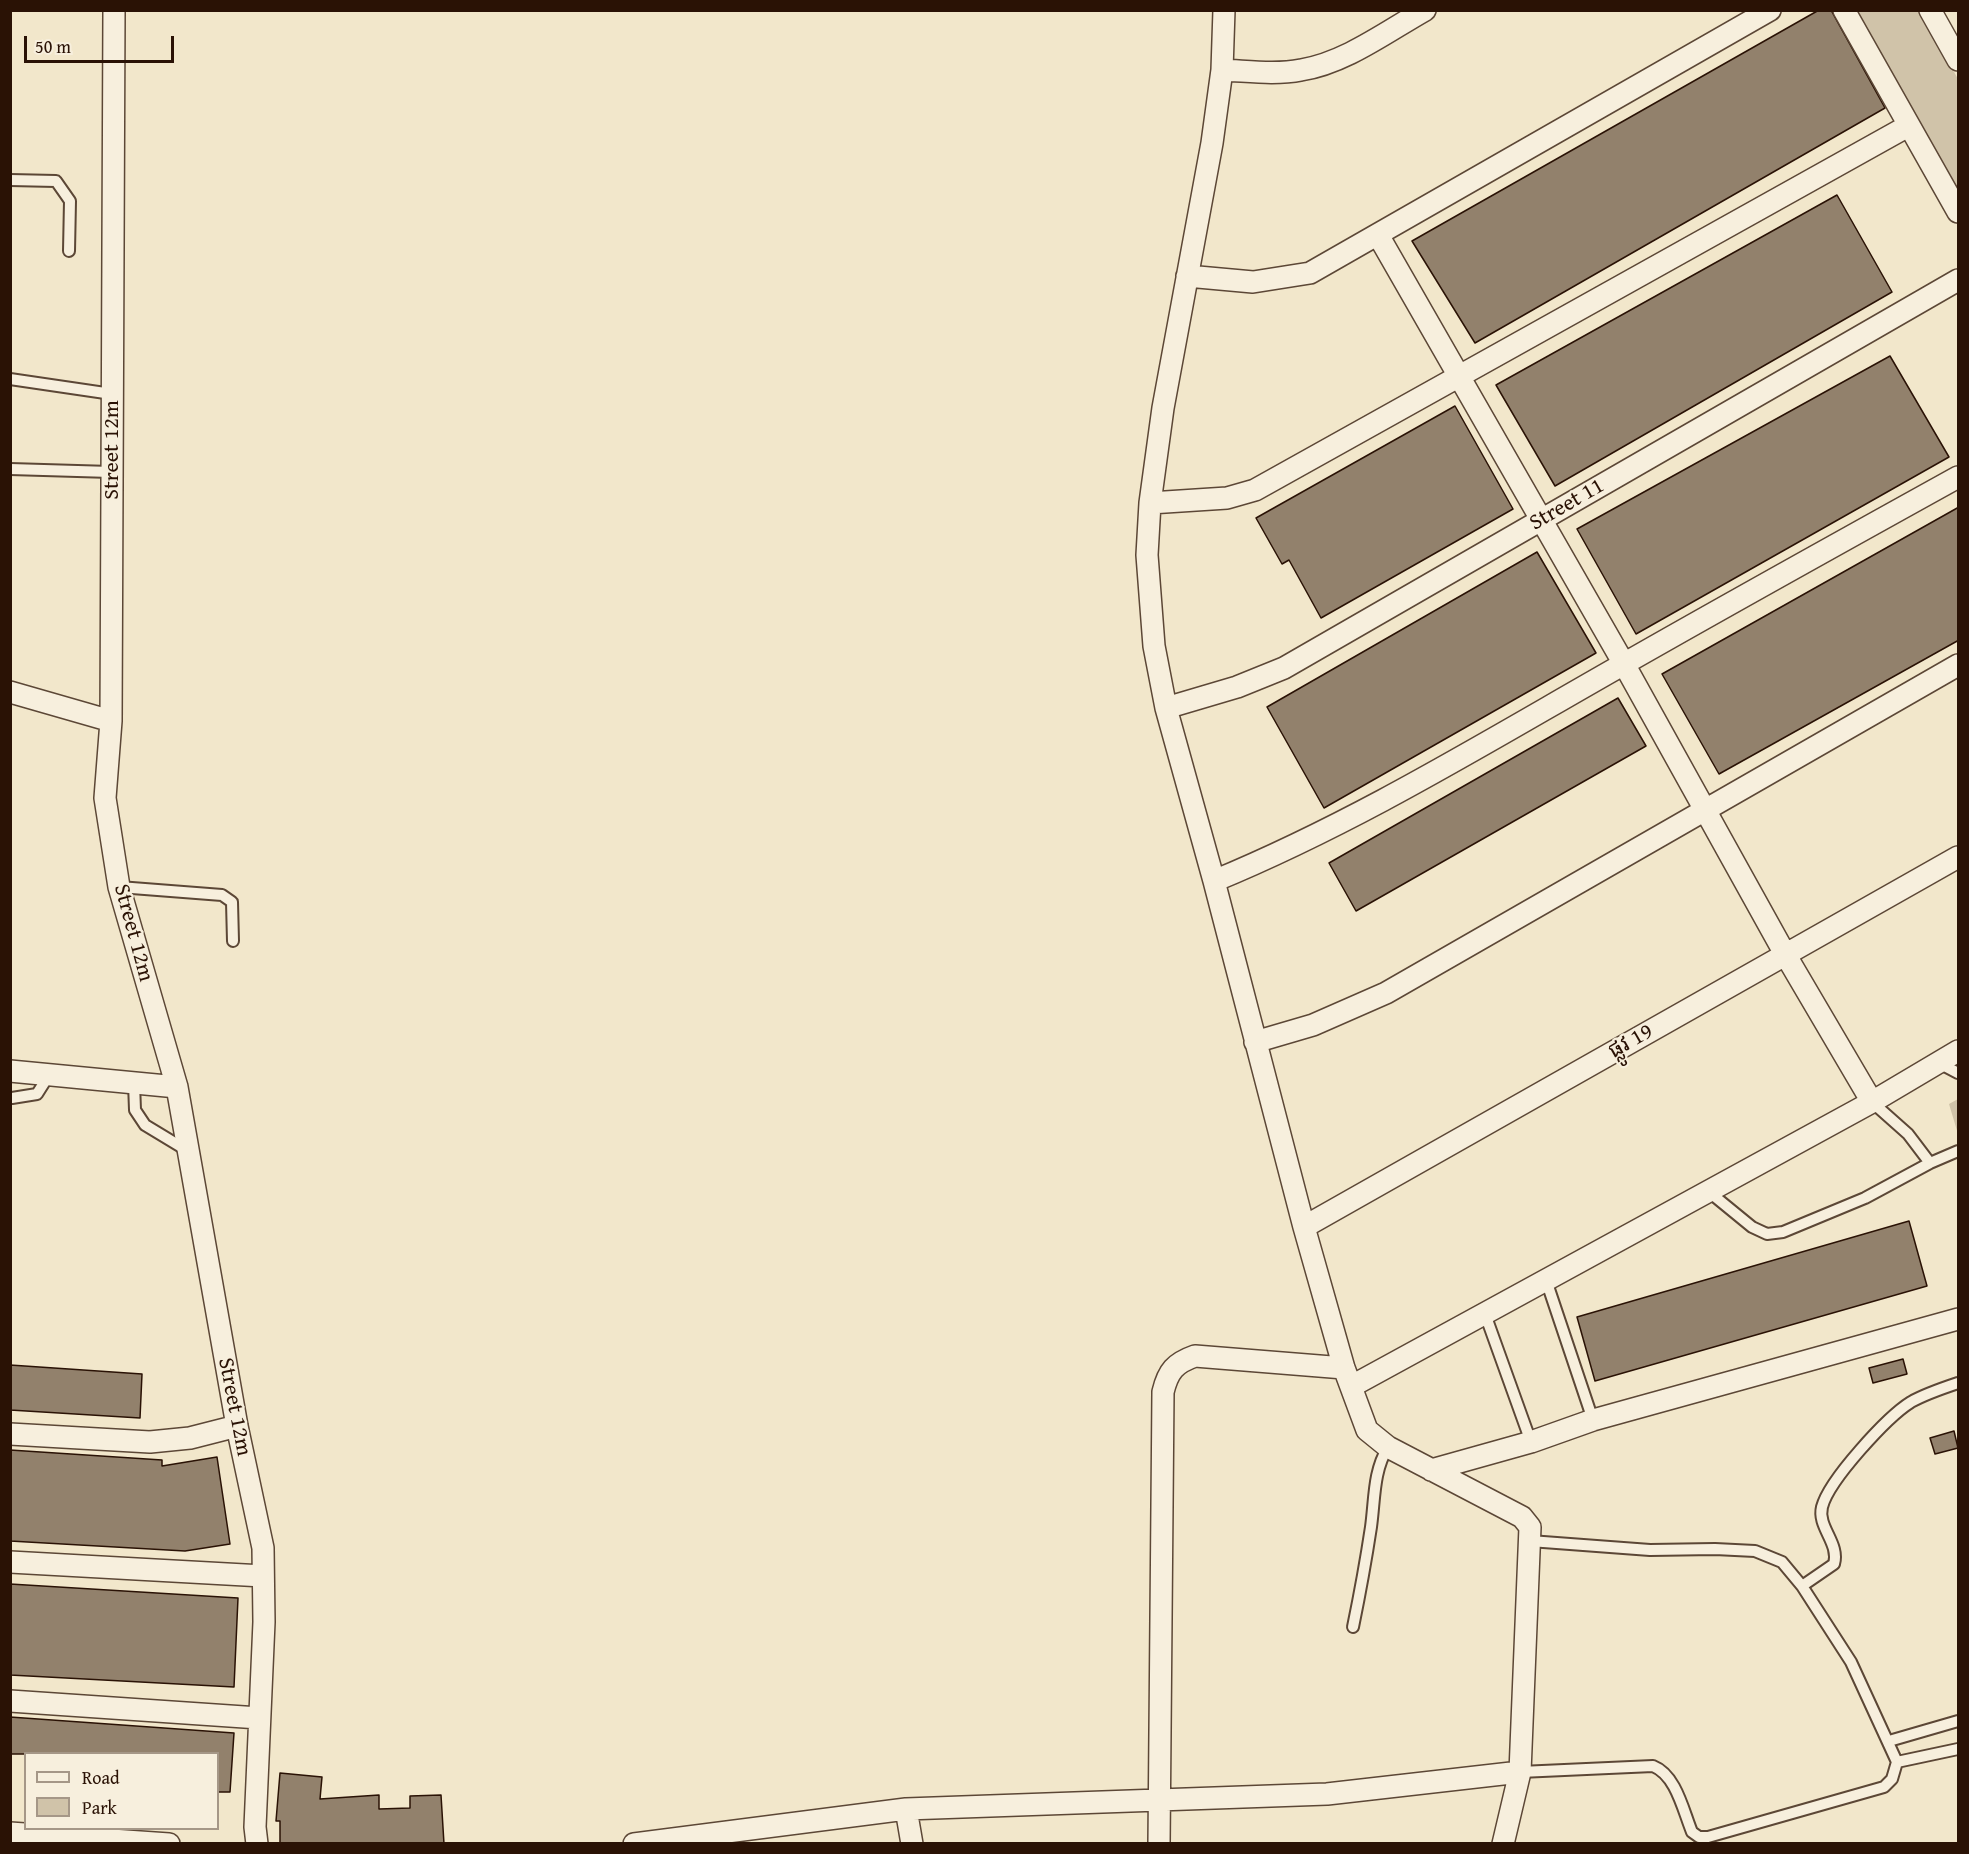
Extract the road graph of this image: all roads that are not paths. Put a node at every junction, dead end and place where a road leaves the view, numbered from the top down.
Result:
1 (114, 10) edge
2 (1224, 10) edge
3 (1425, 10) edge
4 (1770, 10) edge
5 (1844, 10) edge
6 (1930, 10) edge
7 (1959, 60) edge
8 (1222, 70) junction
9 (1908, 126) junction
10 (10, 180) edge
11 (1959, 212) edge
12 (1377, 235) junction
13 (69, 251) dead end
14 (1188, 276) junction
15 (1959, 280) edge
16 (1458, 377) junction
17 (10, 379) edge
18 (112, 394) junction
19 (10, 469) edge
20 (111, 472) junction
21 (1959, 477) edge
22 (1150, 502) junction
23 (1540, 521) junction
24 (1624, 664) junction
25 (1959, 665) edge
26 (10, 692) edge
27 (1166, 708) junction
28 (111, 721) junction
29 (1704, 810) junction
30 (1959, 857) edge
31 (1214, 881) junction
32 (119, 887) junction
33 (233, 942) dead end
34 (1785, 954) junction
35 (1255, 1042) junction
36 (1959, 1051) edge
37 (1939, 1063) junction
38 (10, 1071) edge
39 (1959, 1073) edge
40 (49, 1075) junction
41 (134, 1083) junction
42 (177, 1087) junction
43 (12, 1098) dead end
44 (1872, 1102) junction
45 (188, 1151) junction
46 (1959, 1151) edge
47 (1930, 1163) junction
48 (1708, 1191) junction
49 (1304, 1227) junction
50 (1546, 1280) junction
51 (1485, 1314) junction
52 (1959, 1319) edge
53 (1348, 1377) junction
54 (1959, 1383) edge
55 (1593, 1420) junction
56 (237, 1426) junction
57 (10, 1434) edge
58 (1531, 1442) junction
59 (1388, 1447) junction
60 (1431, 1470) junction
61 (1530, 1541) junction
62 (10, 1562) edge
63 (263, 1576) junction
64 (1802, 1586) junction
65 (1353, 1627) dead end
66 (10, 1701) edge
67 (259, 1718) junction
68 (1959, 1721) edge
69 (1889, 1741) junction
70 (1959, 1749) edge
71 (1897, 1762) junction
72 (1520, 1772) junction
73 (1159, 1800) junction
74 (906, 1809) junction
75 (10, 1833) edge
76 (169, 1844) edge
77 (257, 1844) edge
78 (634, 1844) edge
79 (912, 1844) edge
80 (1159, 1844) edge
81 (1503, 1844) edge

1 - 18 street, Street 12m
2 - 8 street
3 - 8 street
4 - 12 street
5 - 9 street
6 - 7 street
8 - 14 street
9 - 11 street
9 - 16 street
10 - 13 lane
12 - 14 street
12 - 16 street
14 - 22 street
15 - 23 street, Street 11
16 - 22 street
16 - 23 street
17 - 18 lane
18 - 20 street, Street 12m
19 - 20 lane
20 - 28 street, Street 12m
21 - 24 street
22 - 27 street
23 - 24 street
23 - 27 street, Street 11
24 - 29 street
24 - 31 street
25 - 29 street
26 - 28 street
27 - 31 street
28 - 32 street, Street 12m
29 - 34 street
29 - 35 street
30 - 34 street, ផ្លូវ 19
31 - 35 street
32 - 33 lane
32 - 42 street, Street 12m
34 - 44 street
34 - 49 street, ផ្លូវ 19
35 - 49 street
36 - 37 street
37 - 39 lane
37 - 44 street
38 - 40 street
40 - 41 street
40 - 43 lane
41 - 42 street
41 - 45 lane
42 - 45 street, Street 12m
44 - 47 lane
44 - 48 street
45 - 56 street, Street 12m
46 - 47 lane
47 - 48 lane
48 - 50 street
49 - 53 street
50 - 51 street
50 - 55 lane
51 - 53 street
51 - 58 lane
52 - 55 street
53 - 59 street
53 - 73 street
54 - 64 lane
55 - 58 street
56 - 57 street
56 - 63 street, Street 12m
58 - 60 street
59 - 60 street
59 - 65 lane
60 - 61 street
61 - 64 lane
61 - 72 street
62 - 63 street
63 - 67 street, Street 12m
64 - 69 lane
66 - 67 street
67 - 77 street, Street 12m
68 - 69 lane
69 - 71 lane
70 - 71 lane
71 - 72 lane
72 - 73 street
72 - 81 street
73 - 74 street
73 - 80 street
74 - 78 street
74 - 79 street
75 - 76 street

